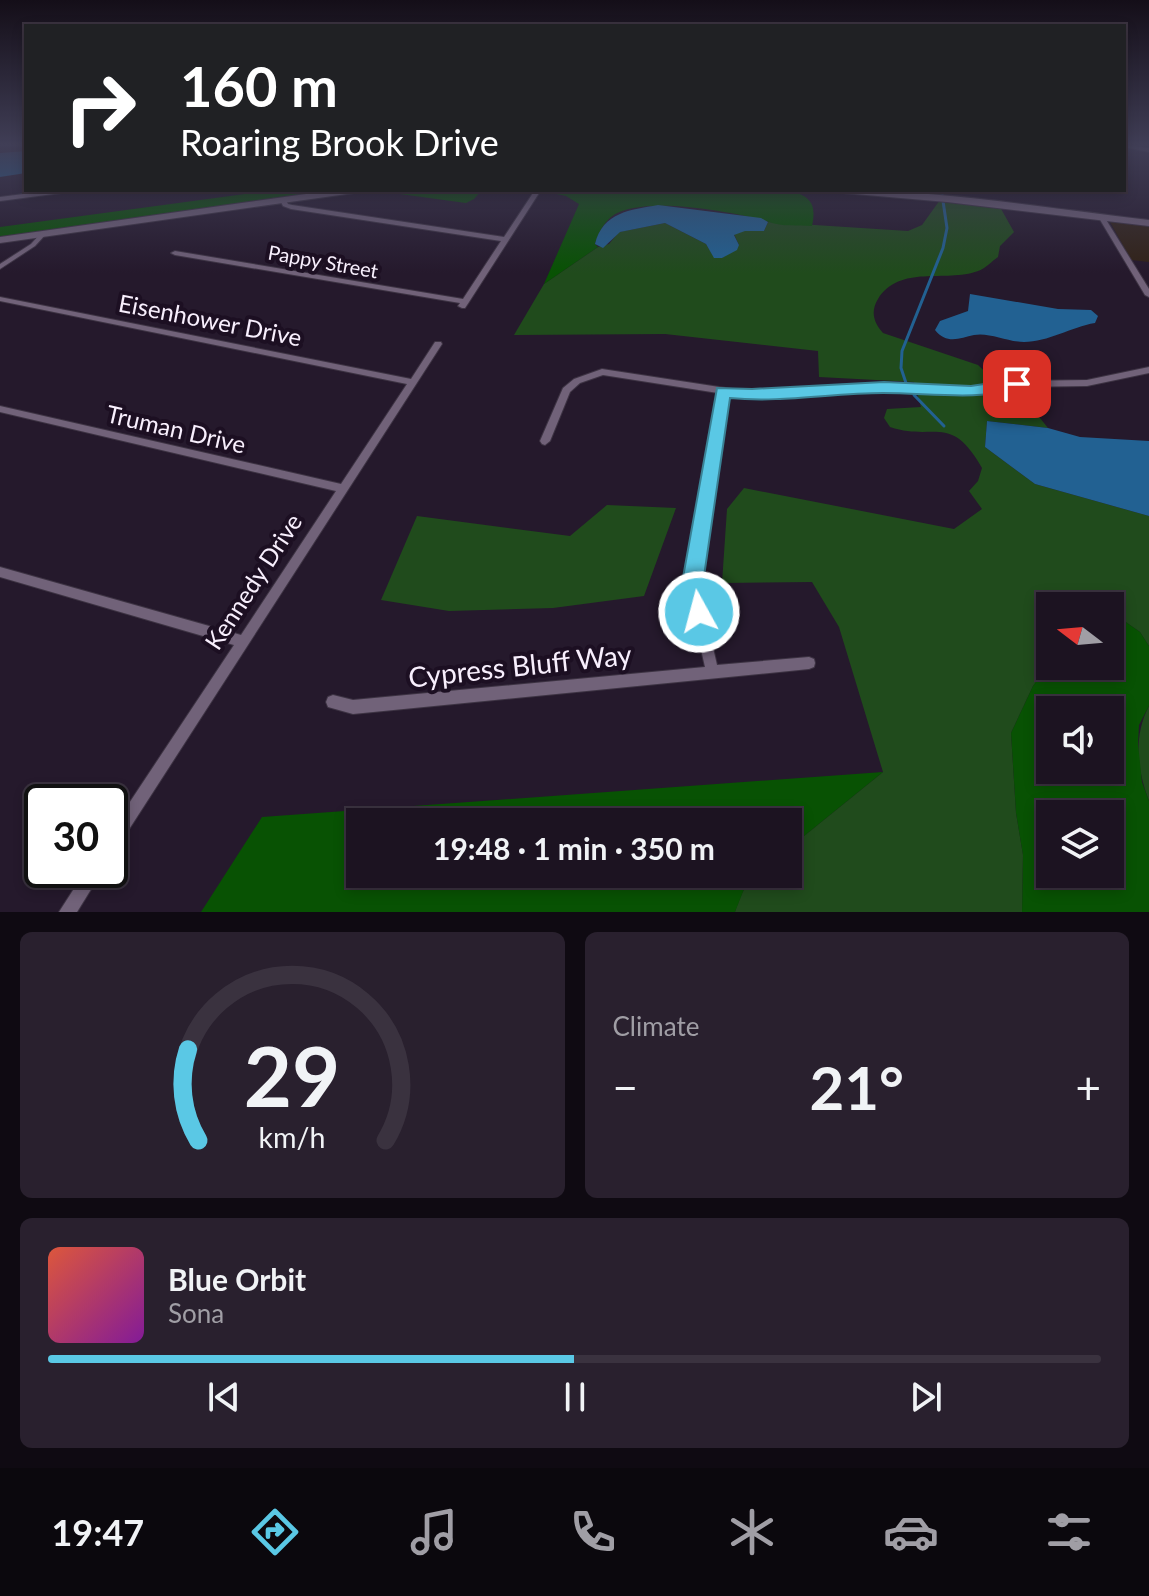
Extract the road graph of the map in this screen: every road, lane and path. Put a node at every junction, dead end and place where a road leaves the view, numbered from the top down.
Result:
1 (54, 192) edge
2 (340, 192) edge
3 (537, 192) edge
4 (870, 192) edge
5 (0, 199) edge
6 (283, 200) junction
7 (1102, 218) junction
8 (1149, 223) edge
9 (43, 234) junction
10 (505, 239) junction
11 (0, 240) edge
12 (175, 253) dead end
13 (0, 267) edge
14 (1149, 295) edge
15 (0, 299) edge
16 (438, 344) dead end
17 (1149, 370) edge
18 (413, 382) junction
19 (723, 392) junction
20 (0, 409) edge
21 (545, 441) dead end
22 (343, 489) junction
23 (0, 572) edge
24 (243, 642) junction
25 (809, 663) dead end
26 (712, 670) junction
27 (333, 702) dead end
28 (128, 818) edge
29 (83, 888) edge
30 (67, 912) edge

1 - 5 street
2 - 6 street
3 - 10 street
4 - 7 street
6 - 9 street
6 - 10 street
7 - 8 street
7 - 14 street
9 - 11 street
9 - 13 street
10 - 12 street, Pappy Street
15 - 18 street, Eisenhower Drive
16 - 18 street, Kennedy Drive
17 - 19 street
18 - 22 street, Kennedy Drive
19 - 21 street
19 - 26 street
20 - 22 street, Truman Drive
22 - 24 street, Kennedy Drive
23 - 24 street
24 - 28 street, Kennedy Drive
25 - 26 street, Cypress Bluff Way
26 - 27 street, Cypress Bluff Way
29 - 30 street

